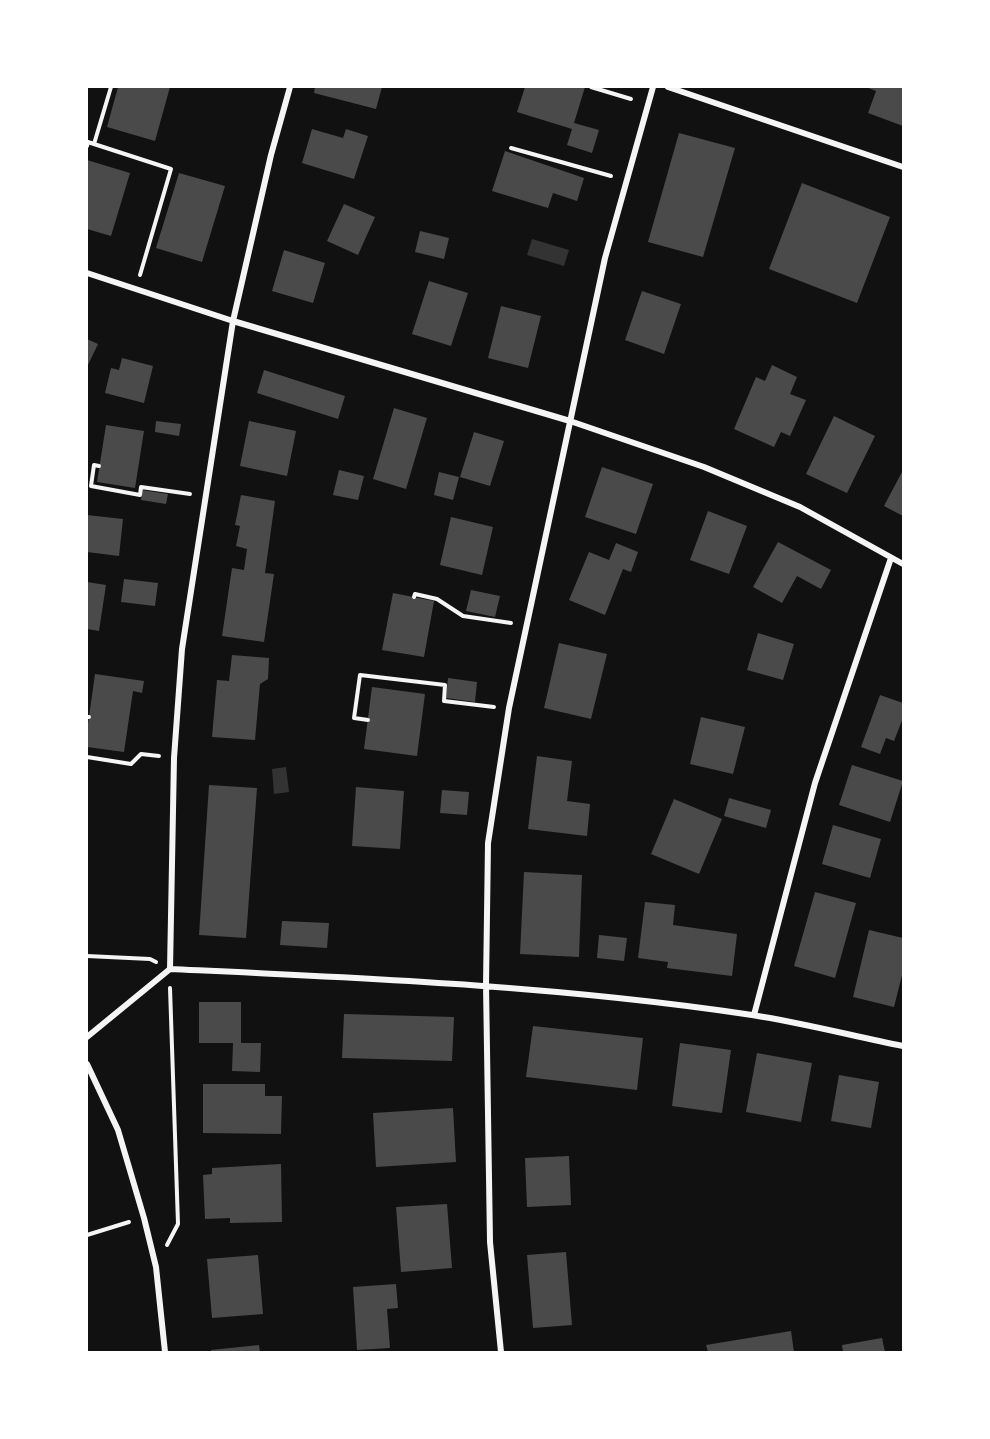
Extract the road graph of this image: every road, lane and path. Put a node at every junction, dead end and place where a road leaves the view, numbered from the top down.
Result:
1 (111, 87) edge
2 (290, 87) edge
3 (591, 87) edge
4 (653, 87) edge
5 (668, 87) edge
6 (631, 99) dead end
7 (94, 144) junction
8 (87, 146) edge
9 (512, 148) dead end
10 (903, 167) edge
11 (611, 177) dead end
12 (87, 273) edge
13 (136, 290) junction
14 (233, 321) junction
15 (570, 421) junction
16 (99, 466) dead end
17 (206, 497) junction
18 (891, 558) junction
19 (903, 564) edge
20 (414, 597) dead end
21 (527, 625) junction
22 (509, 708) junction
23 (368, 720) dead end
24 (87, 757) edge
25 (174, 758) junction
26 (87, 956) edge
27 (170, 969) junction
28 (486, 985) junction
29 (754, 1015) junction
30 (87, 1037) edge
31 (903, 1046) edge
32 (87, 1064) edge
33 (144, 1218) junction
34 (87, 1235) edge
35 (156, 1267) junction
36 (165, 1352) edge
37 (501, 1352) edge

1 - 7 path
2 - 14 street
3 - 6 path
4 - 15 street
5 - 10 street
7 - 8 path
7 - 13 path
9 - 11 path
12 - 13 street
13 - 14 street
14 - 15 street
14 - 17 street
15 - 18 street
15 - 21 street
16 - 17 path
17 - 25 street
18 - 19 street
18 - 29 street
20 - 21 path
21 - 22 street
22 - 23 path
22 - 28 street
24 - 25 path
25 - 27 street
26 - 27 path
27 - 28 street
27 - 30 street
27 - 35 path
28 - 29 street
28 - 37 street
29 - 31 street
32 - 33 street
33 - 34 path
33 - 35 street
35 - 36 street

